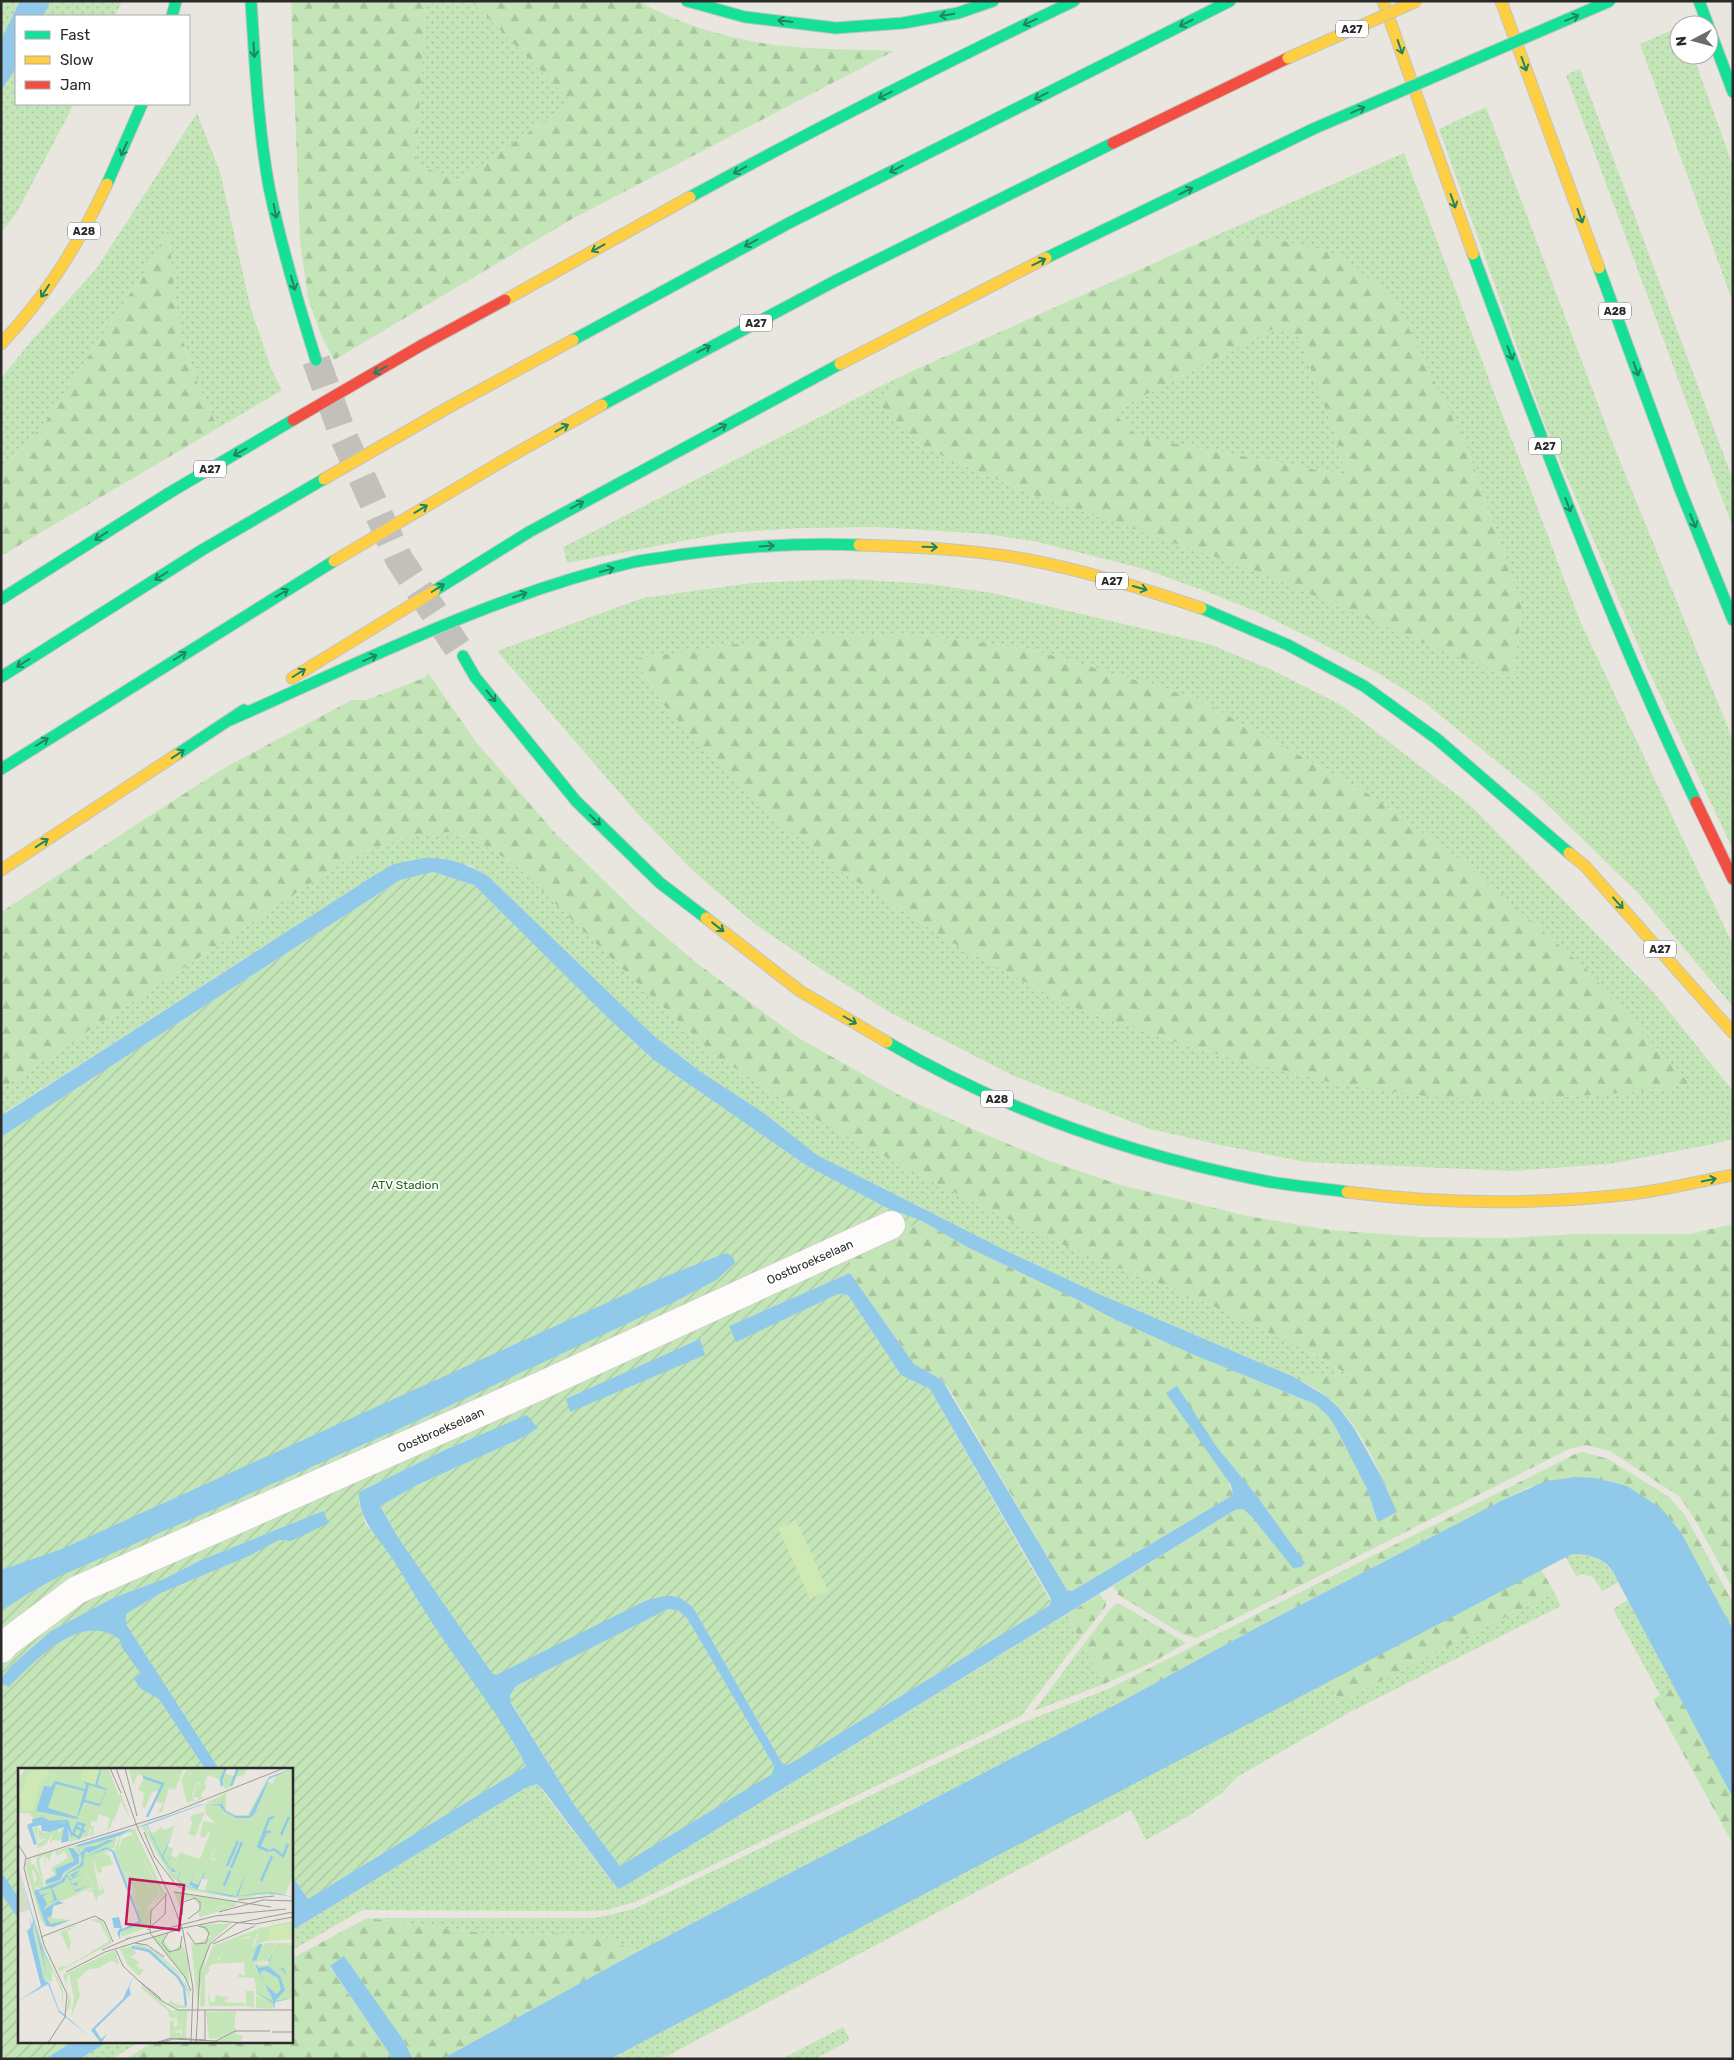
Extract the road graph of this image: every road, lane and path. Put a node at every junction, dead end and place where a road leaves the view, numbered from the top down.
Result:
1 (176, 1) edge
2 (251, 1) edge
3 (687, 1) edge
4 (993, 1) edge
5 (1074, 1) edge
6 (1230, 1) edge
7 (1383, 1) edge
8 (1417, 1) edge
9 (1501, 1) edge
10 (1610, 1) edge
11 (1699, 1) edge
12 (172, 15) edge
13 (1705, 15) edge
14 (1719, 54) edge
15 (1733, 92) edge
16 (142, 105) edge
17 (1, 344) edge
18 (316, 360) tunnel mouth
19 (1, 599) edge
20 (1733, 620) edge
21 (463, 656) tunnel mouth
22 (1, 677) edge
23 (230, 720) junction
24 (1, 768) edge
25 (1, 870) edge
26 (1733, 880) edge
27 (1733, 1033) edge
28 (1733, 1176) edge
29 (891, 1225) dead end
30 (1, 1648) edge

1 - 12 highway
2 -> 18 highway
4 -> 3 highway
5 -> 19 highway, A27
6 -> 22 highway
7 -> 26 highway, A27
24 -> 8 highway, A27, bridge
9 -> 20 highway, A28
23 -> 10 highway, A27, bridge
11 - 13 highway
14 - 15 highway
16 -> 17 highway, A28
21 -> 28 highway, A28
25 -> 23 highway, A27
23 -> 27 highway, A27
29 - 30 street, Oostbroekselaan

